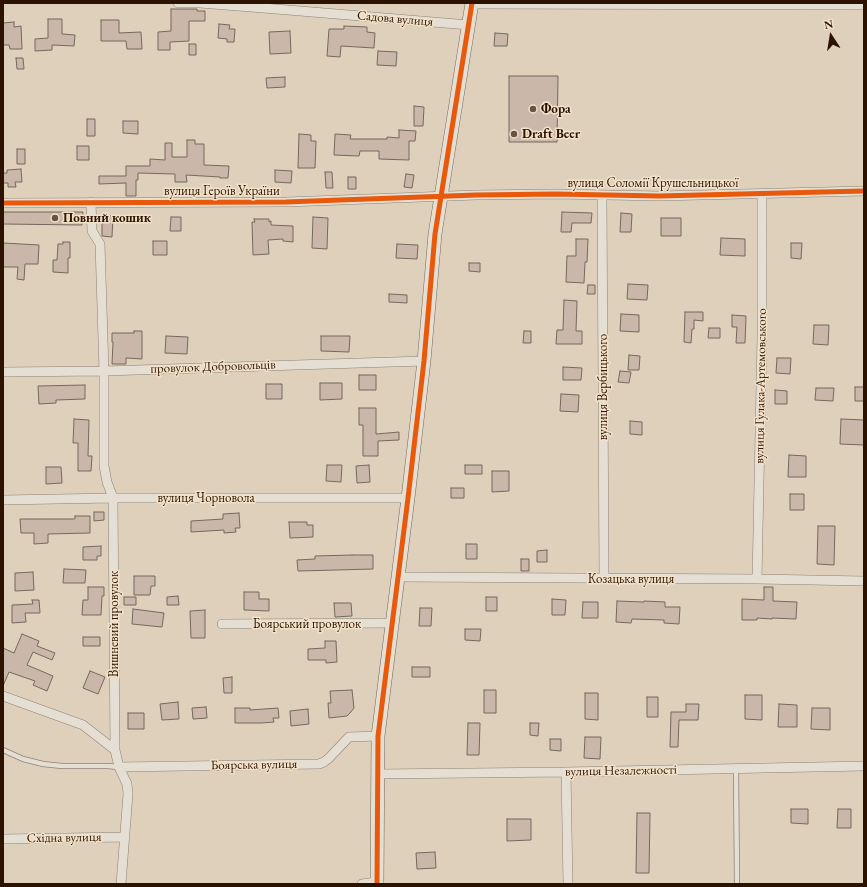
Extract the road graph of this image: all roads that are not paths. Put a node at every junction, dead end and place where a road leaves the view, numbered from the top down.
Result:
1 (178, 3) edge
2 (511, 3) edge
3 (472, 4) edge
4 (864, 5) edge
5 (276, 6) edge
6 (469, 25) junction
7 (864, 191) edge
8 (762, 194) junction
9 (602, 195) junction
10 (441, 196) junction
11 (91, 202) junction
12 (3, 203) edge
13 (424, 361) junction
14 (104, 371) junction
15 (3, 372) edge
16 (113, 498) junction
17 (408, 498) junction
18 (3, 500) edge
19 (398, 578) junction
20 (604, 578) junction
21 (757, 579) junction
22 (864, 581) edge
23 (392, 623) junction
24 (222, 624) dead end
25 (3, 696) edge
26 (378, 736) junction
27 (3, 750) edge
28 (115, 750) junction
29 (864, 766) edge
30 (119, 767) junction
31 (736, 769) junction
32 (566, 772) junction
33 (378, 774) junction
34 (125, 837) junction
35 (3, 839) edge
36 (377, 883) edge
37 (121, 884) edge
38 (362, 884) edge
39 (568, 884) edge
40 (737, 884) edge

1 - 5 street, Садова вулиця
2 - 3 street
2 - 4 street
3 - 6 street
5 - 6 street, Садова вулиця
6 - 10 street
7 - 8 street, вулиця Соломії Крушельницької
8 - 9 street, вулиця Соломії Крушельницької
8 - 21 street, вулиця Гулака-Артемовського
9 - 10 street, вулиця Соломії Крушельницької
9 - 20 street, вулиця Вербицького
10 - 11 street, вулиця Героїв України
10 - 13 street
11 - 12 street, вулиця Героїв України
11 - 14 street, Вишневий провулок
13 - 14 street, провулок Добровольців
13 - 17 street
14 - 15 street, провулок Добровольців
14 - 16 street, Вишневий провулок
16 - 17 street, вулиця Чорновола
16 - 18 street, вулиця Чорновола
16 - 28 street, Вишневий провулок
17 - 19 street
19 - 20 street, Козацька вулиця
19 - 23 street
20 - 21 street, Козацька вулиця
21 - 22 street, Козацька вулиця
23 - 24 street, Боярський провулок
23 - 26 street
25 - 28 street
26 - 30 street, Боярська вулиця
26 - 33 street
27 - 30 lane
28 - 30 street, Вишневий провулок
29 - 31 street, вулиця Незалежності
30 - 34 street, Вишневий провулок
31 - 32 street, вулиця Незалежності
31 - 40 lane
32 - 33 street, вулиця Незалежності
32 - 39 street
33 - 36 street
34 - 35 street, Східна вулиця
34 - 37 street, Вишневий провулок
36 - 38 street

